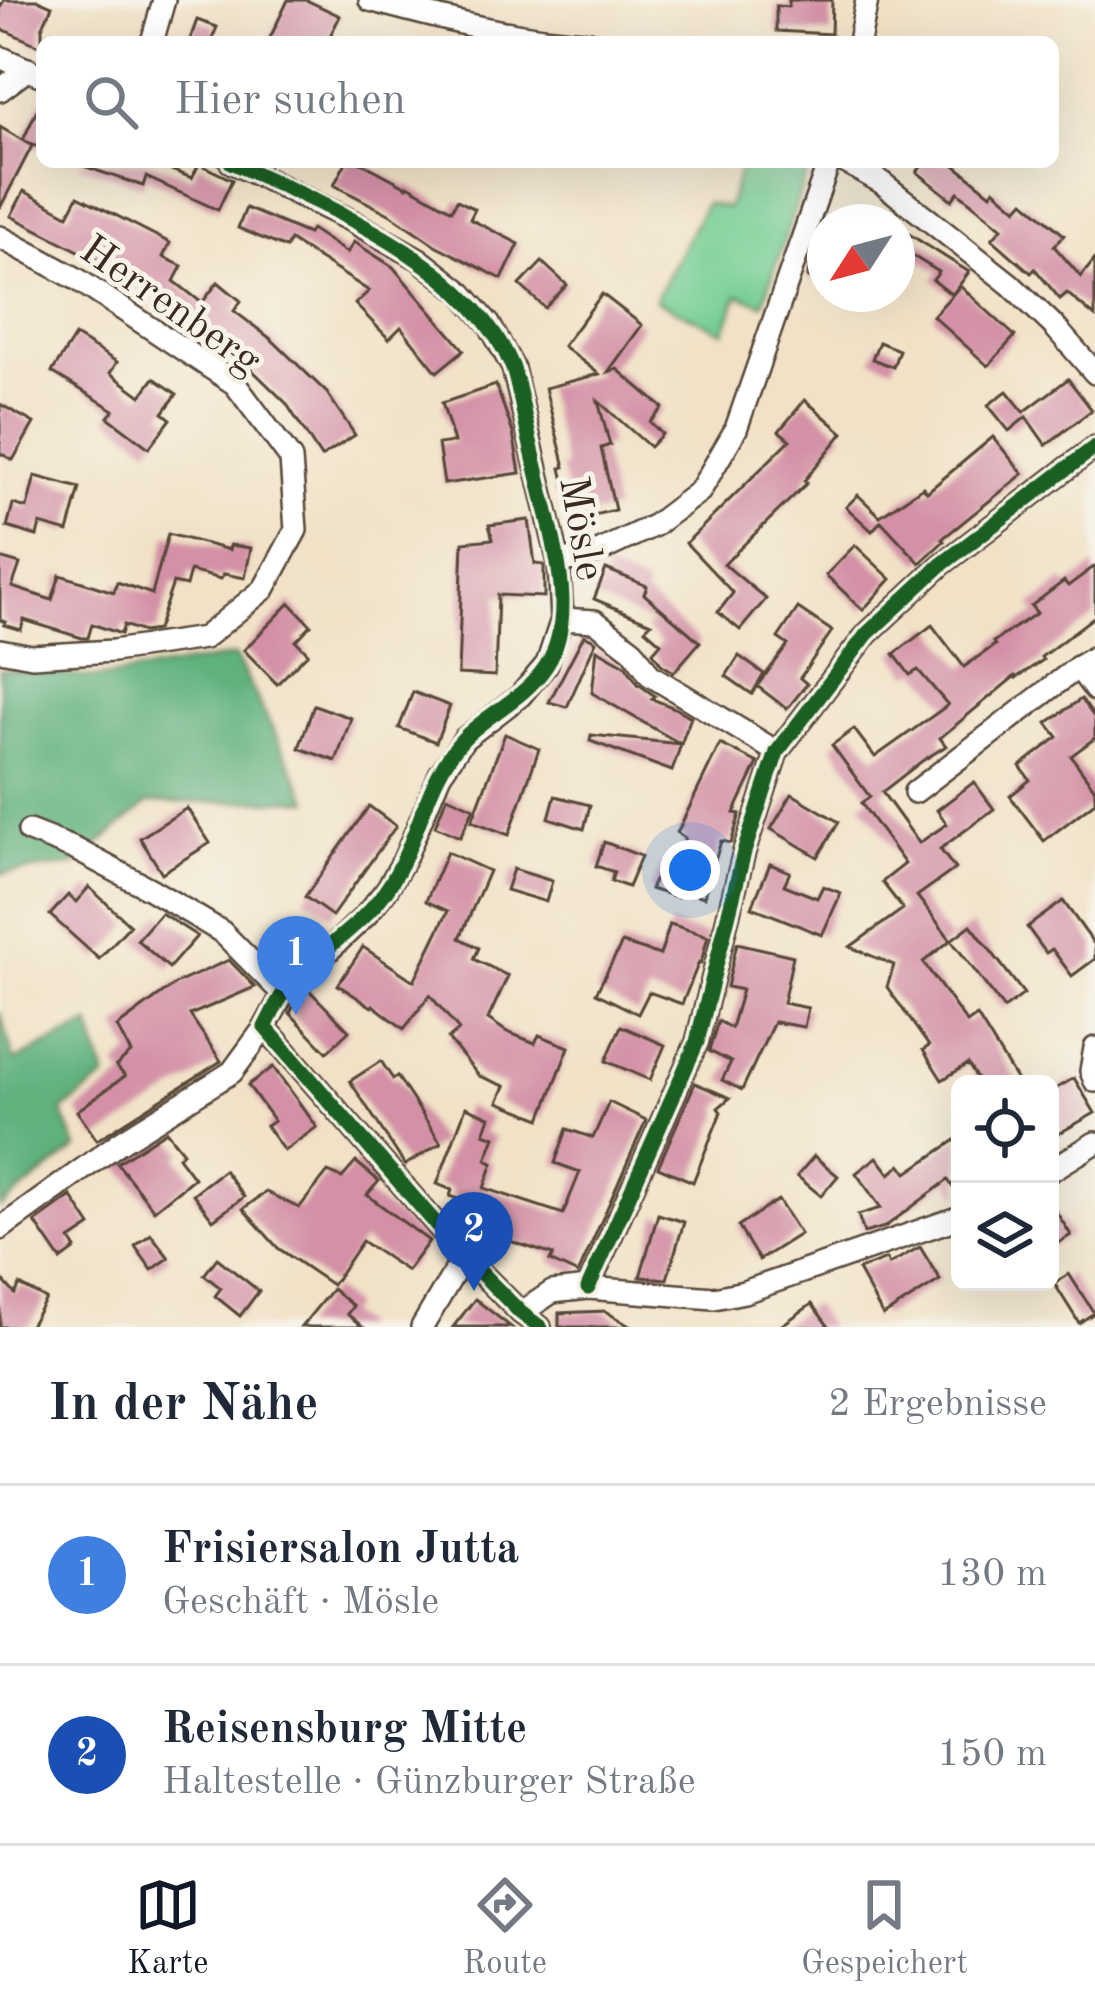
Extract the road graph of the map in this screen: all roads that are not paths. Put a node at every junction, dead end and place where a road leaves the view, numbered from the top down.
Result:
1 (164, 0) edge
2 (370, 0) edge
3 (868, 0) edge
4 (154, 36) edge
5 (530, 36) edge
6 (860, 36) edge
7 (0, 57) edge
8 (35, 73) edge
9 (0, 90) edge
10 (243, 168) edge
11 (827, 168) edge
12 (856, 168) edge
13 (0, 237) edge
14 (1095, 373) edge
15 (1095, 447) edge
16 (559, 562) junction
17 (562, 619) junction
18 (0, 650) edge
19 (1086, 662) edge
20 (1095, 690) edge
21 (778, 752) junction
22 (915, 792) dead end
23 (29, 831) dead end
24 (283, 994) junction
25 (265, 1027) junction
26 (1095, 1048) edge
27 (1095, 1081) edge
28 (1095, 1142) edge
29 (1059, 1165) edge
30 (951, 1220) edge
31 (0, 1229) edge
32 (464, 1256) junction
33 (588, 1288) junction
34 (521, 1312) junction
35 (422, 1327) edge
36 (540, 1327) edge

1 - 4 street
2 - 5 street
3 - 6 street
7 - 8 street
8 - 9 street
10 - 16 street, Mösle
11 - 16 street
12 - 14 street
13 - 18 street, Herrenberg
15 - 21 street
16 - 17 street, Mösle
17 - 21 street
17 - 24 street, Mösle
19 - 20 street
19 - 22 street
21 - 33 street
23 - 24 street
24 - 25 street, Mösle
25 - 31 street, Mösle
25 - 32 street
26 - 27 street
28 - 29 street
30 - 33 street
32 - 34 street
32 - 35 street
33 - 34 street
34 - 36 street

